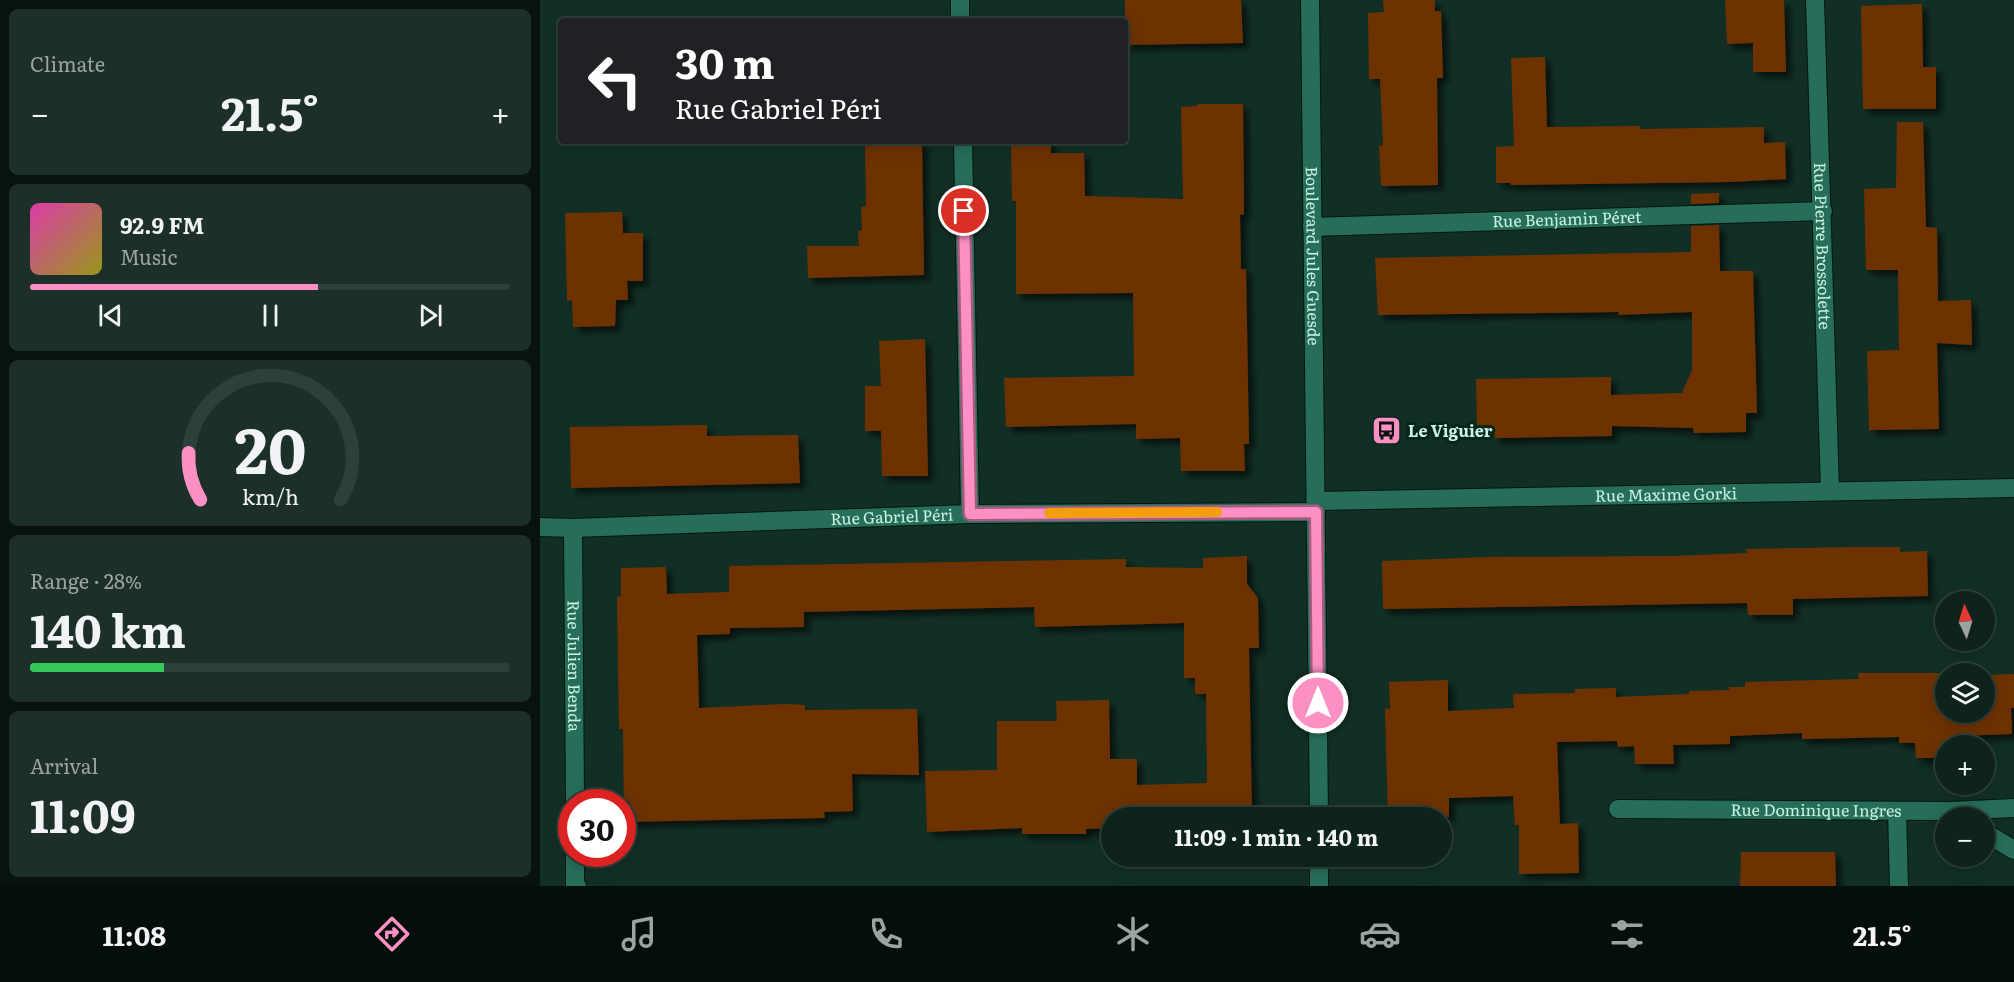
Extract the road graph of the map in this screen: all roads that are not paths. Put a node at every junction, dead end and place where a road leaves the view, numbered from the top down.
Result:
1 (960, 0) edge
2 (1310, 0) edge
3 (1815, 0) edge
4 (960, 18) edge
5 (963, 144) edge
6 (1823, 211) junction
7 (1312, 227) junction
8 (2014, 488) edge
9 (1830, 490) junction
10 (1316, 506) junction
11 (970, 514) junction
12 (540, 527) edge
13 (573, 528) junction
14 (575, 789) edge
15 (1319, 807) edge
16 (2014, 808) edge
17 (1618, 809) dead end
18 (1995, 810) edge
19 (1897, 811) junction
20 (1935, 813) edge
21 (1995, 839) edge
22 (2014, 850) edge
23 (575, 867) edge
24 (1319, 867) edge
25 (577, 886) edge
26 (1319, 886) edge
27 (1899, 886) edge

1 - 4 street
2 - 7 street, Boulevard Jules Guesde
3 - 6 street, Rue Pierre Brossolette
5 - 11 street
6 - 7 street, Rue Benjamin Péret
6 - 9 street, Rue Pierre Brossolette
7 - 10 street, Boulevard Jules Guesde
8 - 9 street, Rue Maxime Gorki
9 - 10 street, Rue Maxime Gorki
10 - 11 street, Rue Gabriel Péri
10 - 15 street, Boulevard Jules Guesde
11 - 13 street, Rue Gabriel Péri
12 - 13 street, Rue Gabriel Péri
13 - 14 street, Rue Julien Benda
16 - 18 street, Rue Dominique Ingres
17 - 19 street, Rue Dominique Ingres
19 - 20 street, Rue Dominique Ingres
19 - 27 street
21 - 22 street
23 - 25 street
24 - 26 street

